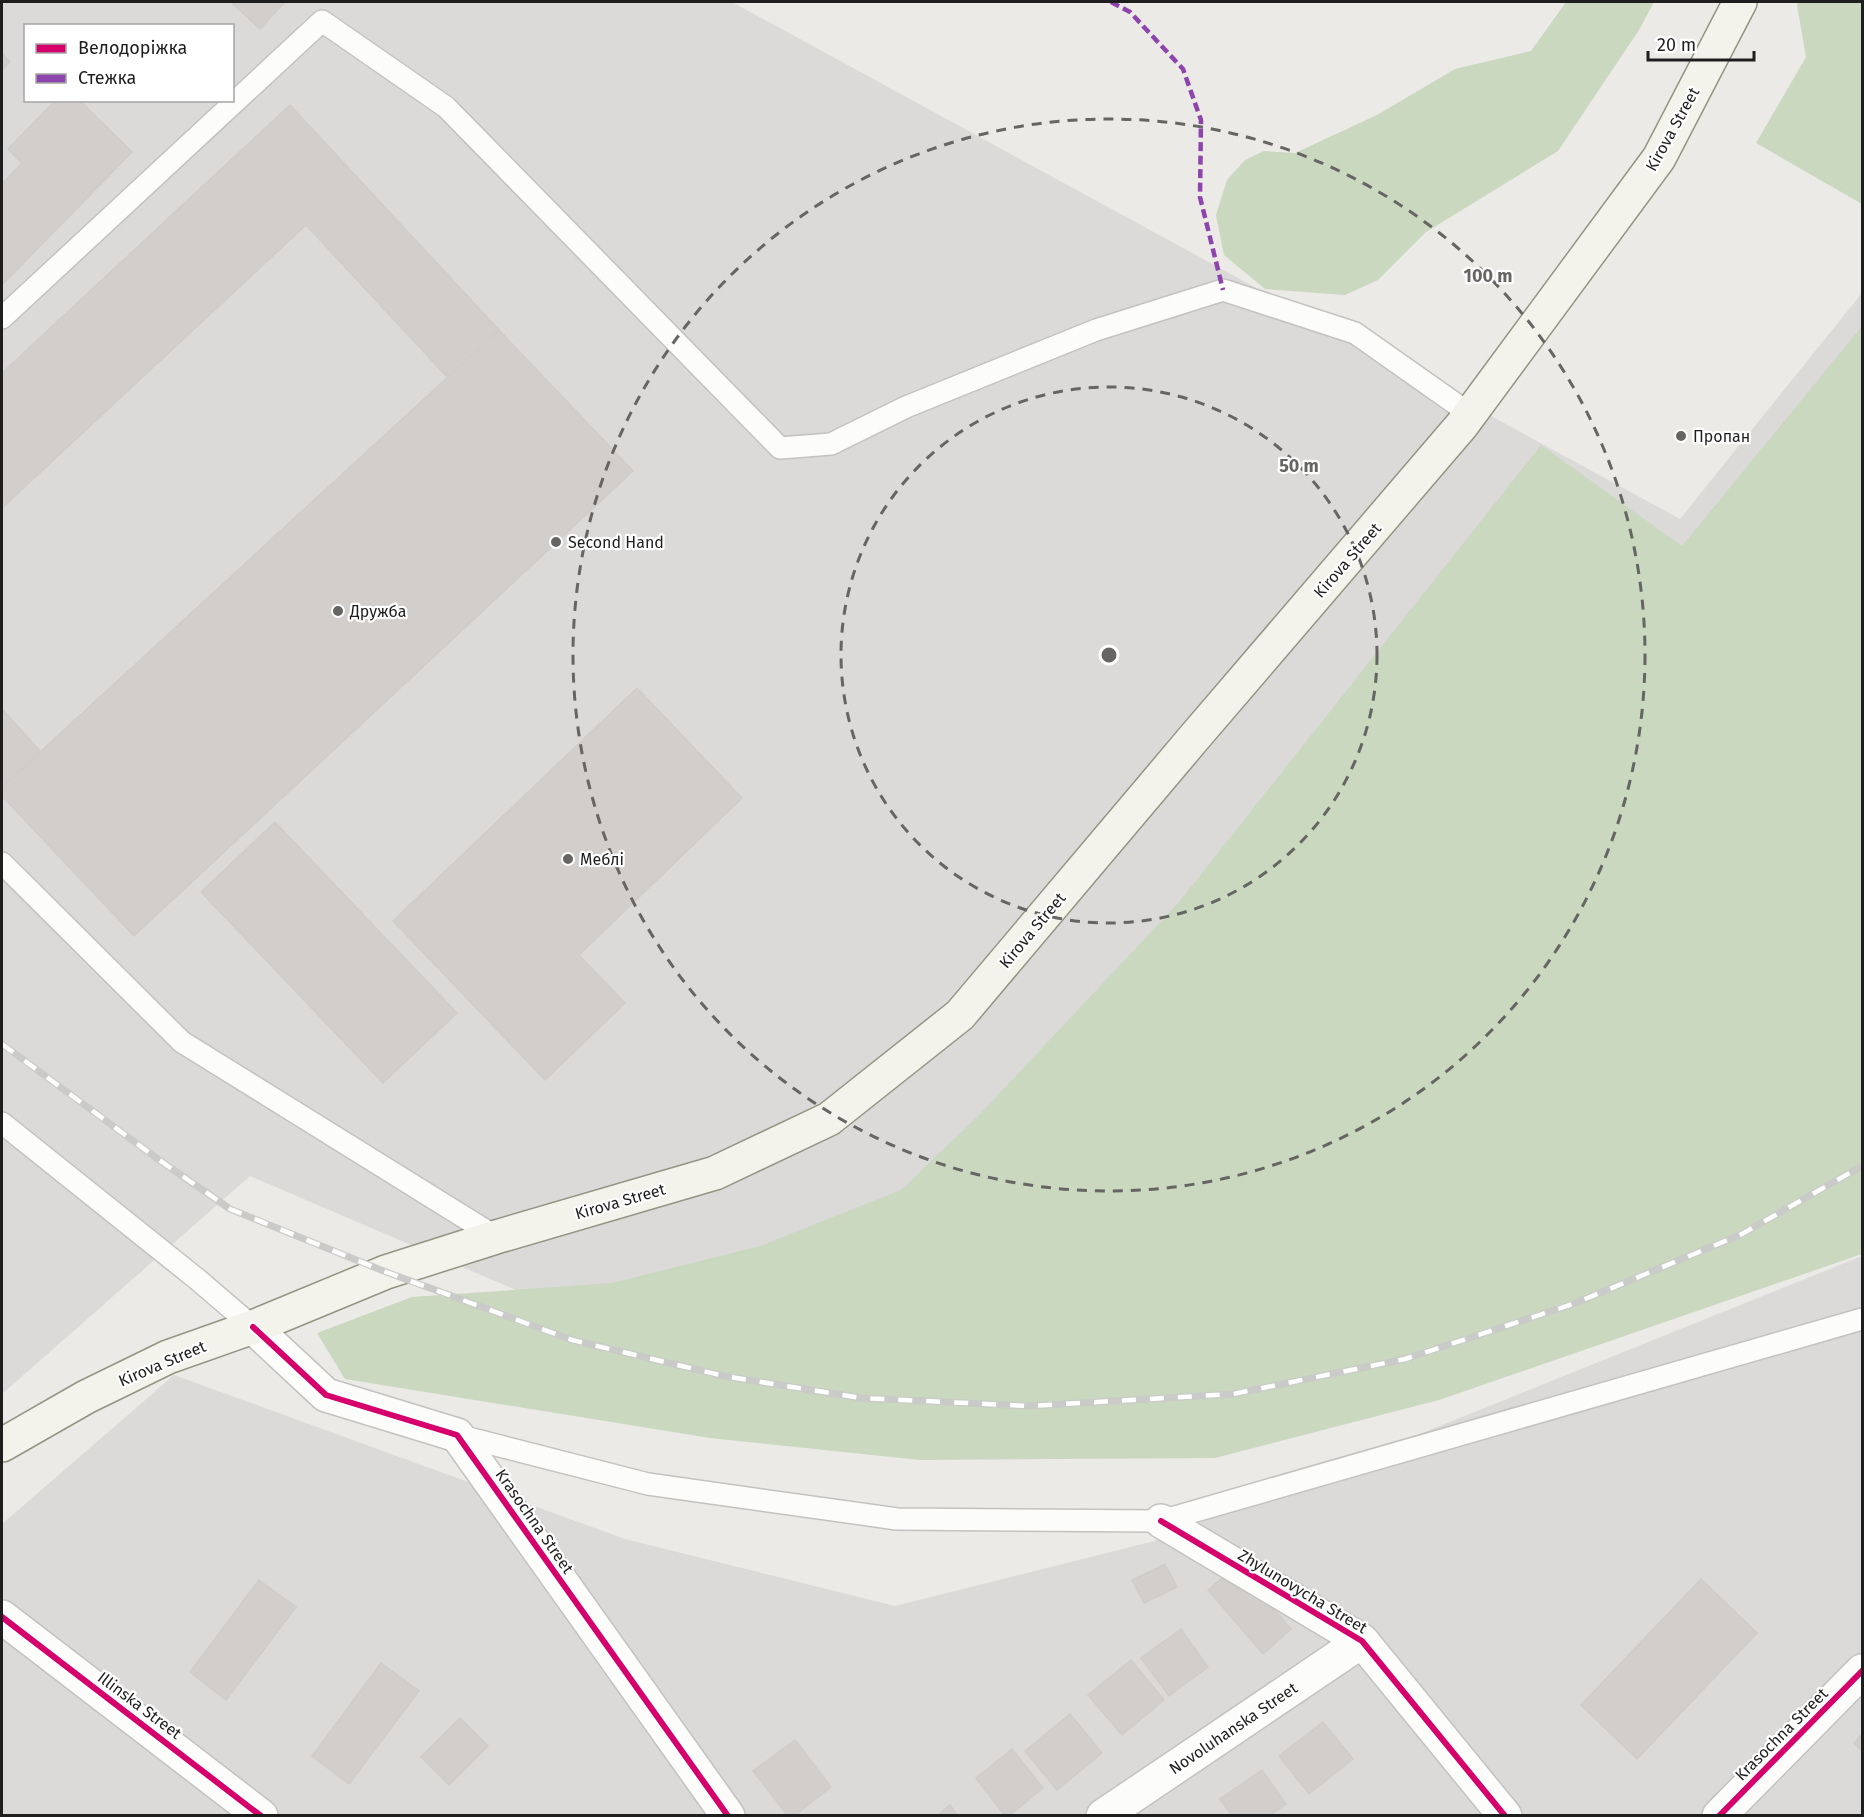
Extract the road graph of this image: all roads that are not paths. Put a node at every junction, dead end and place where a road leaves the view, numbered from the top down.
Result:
1 (1740, 2) edge
2 (2, 318) edge
3 (1470, 414) junction
4 (2, 863) edge
5 (2, 1123) edge
6 (496, 1237) junction
7 (1863, 1318) edge
8 (253, 1327) junction
9 (457, 1436) junction
10 (2, 1445) edge
11 (1161, 1521) junction
12 (2, 1617) edge
13 (1362, 1641) junction
14 (1863, 1671) edge
15 (261, 1815) edge
16 (728, 1815) edge
17 (1103, 1815) edge
18 (1505, 1815) edge
19 (1719, 1815) edge

1 - 3 main road, Kirova Street
2 - 3 lane
3 - 6 main road, Kirova Street
4 - 6 lane
5 - 8 lane
6 - 8 main road, Kirova Street
7 - 11 lane
8 - 9 street
8 - 10 main road, Kirova Street
9 - 11 lane
9 - 16 street, Krasochna Street
11 - 13 street, Zhylunovycha Street
12 - 15 street, Illinska Street
13 - 17 street, Novoluhanska Street
13 - 18 street, Zhylunovycha Street
14 - 19 street, Krasochna Street

